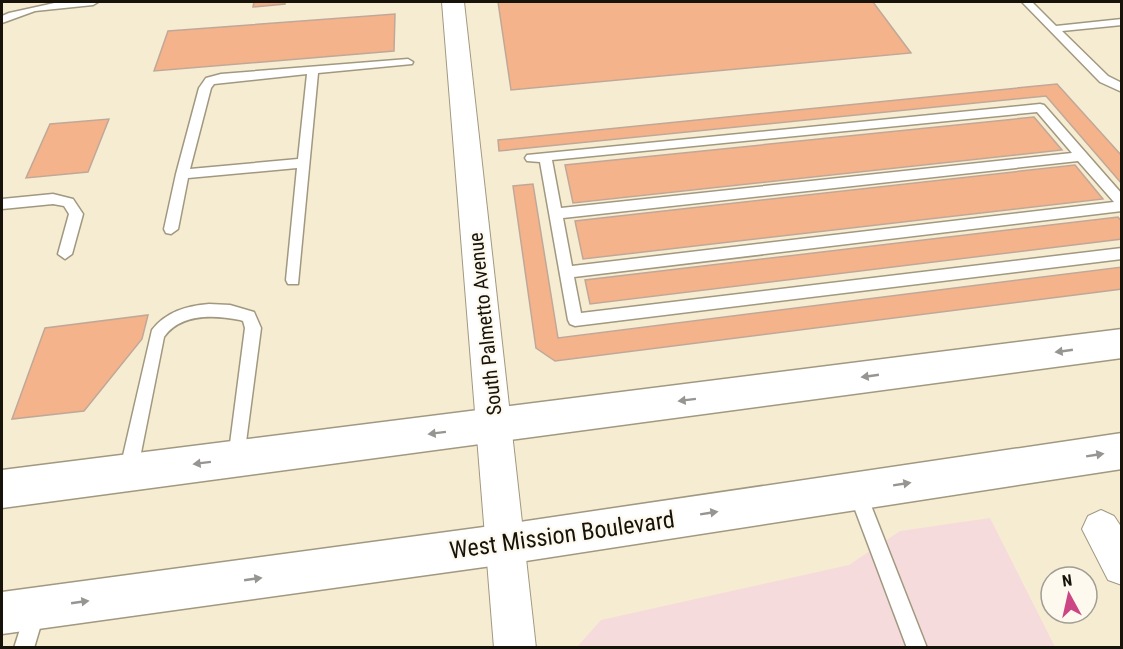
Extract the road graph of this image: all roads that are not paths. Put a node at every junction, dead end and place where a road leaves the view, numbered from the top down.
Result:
1 (93, 2) edge
2 (453, 2) edge
3 (1027, 2) edge
4 (2, 20) edge
5 (1122, 22) edge
6 (1053, 29) junction
7 (408, 62) dead end
8 (313, 70) junction
9 (1122, 88) edge
10 (1081, 156) junction
11 (304, 163) junction
12 (182, 174) junction
13 (2, 204) edge
14 (1122, 205) edge
15 (556, 214) junction
16 (171, 229) dead end
17 (1122, 253) edge
18 (65, 254) dead end
19 (566, 272) junction
20 (293, 280) dead end
21 (1122, 343) edge
22 (495, 425) junction
23 (1122, 451) edge
24 (237, 459) junction
25 (128, 473) junction
26 (2, 489) edge
27 (856, 491) junction
28 (1101, 529) dead end
29 (506, 544) junction
30 (1122, 566) edge
31 (19, 611) edge
32 (24, 648) edge
33 (515, 648) edge
34 (917, 648) edge

1 - 4 lane
2 - 22 street, South Palmetto Avenue
3 - 6 lane
5 - 6 lane
6 - 9 lane
7 - 8 lane
8 - 11 lane
8 - 12 lane
10 - 14 lane
10 - 15 lane
10 - 15 lane
11 - 12 lane
11 - 20 lane
12 - 16 lane
13 - 18 lane
14 - 19 lane
15 - 19 lane
17 - 19 lane
21 -> 22 main road
22 -> 24 main road
22 - 29 street, South Palmetto Avenue
27 -> 23 main road, West Mission Boulevard
24 -> 25 main road
24 - 25 lane
25 - 26 main road
29 -> 27 main road, West Mission Boulevard
27 - 34 lane
28 - 30 street
31 -> 29 main road, West Mission Boulevard
29 - 33 street, South Palmetto Avenue
31 - 32 lane

